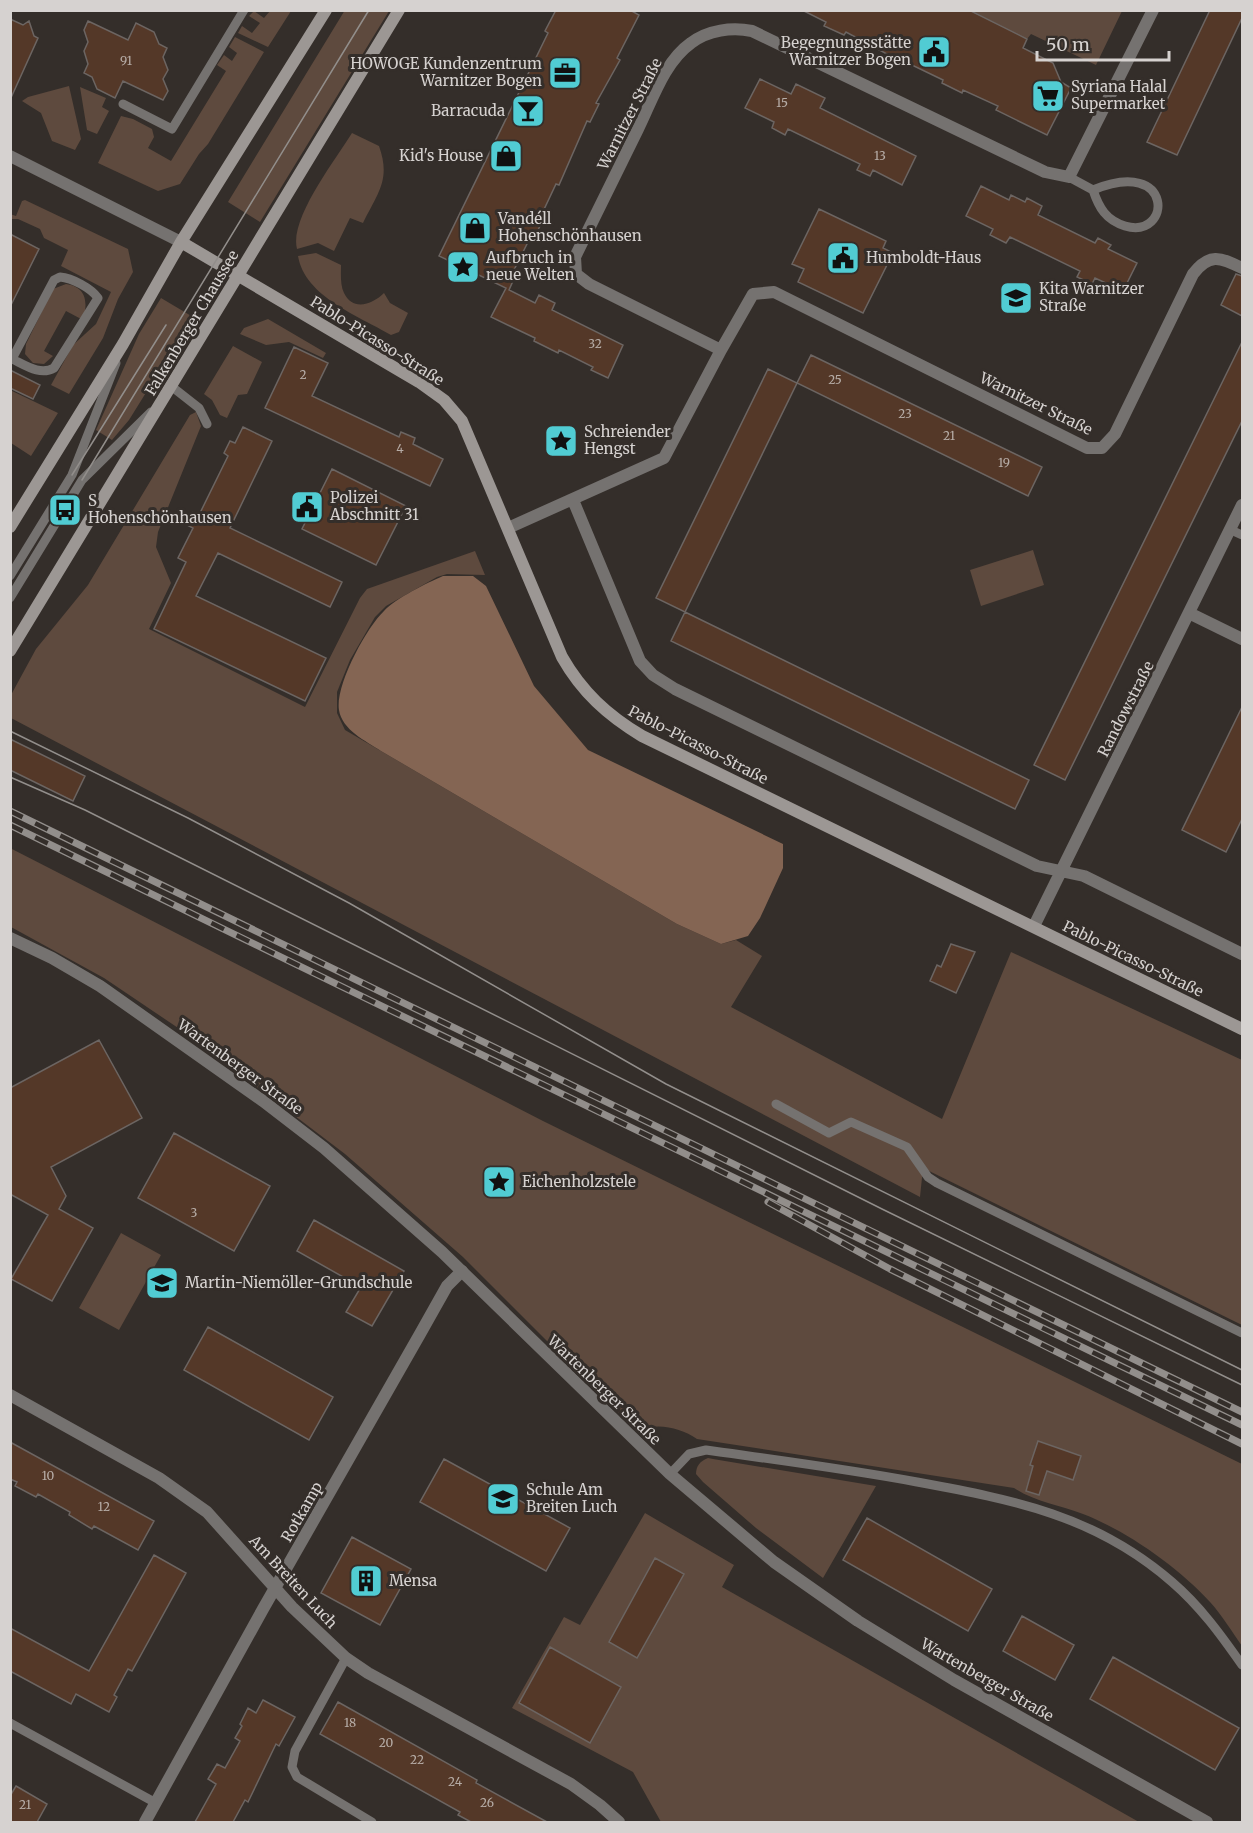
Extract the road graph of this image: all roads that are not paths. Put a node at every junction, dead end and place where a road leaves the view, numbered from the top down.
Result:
1 (244, 10) edge
2 (326, 10) edge
3 (399, 10) edge
4 (1152, 10) edge
5 (123, 104) dead end
6 (10, 156) edge
7 (1069, 177) junction
8 (1093, 190) junction
9 (181, 242) junction
10 (1242, 268) edge
11 (239, 275) junction
12 (123, 344) junction
13 (721, 350) junction
14 (11, 359) edge
15 (171, 386) junction
16 (163, 400) junction
17 (207, 424) dead end
18 (573, 500) junction
19 (1242, 505) edge
20 (10, 527) edge
21 (508, 528) junction
22 (1237, 532) edge
23 (10, 576) edge
24 (10, 598) edge
25 (1191, 614) junction
26 (1242, 639) edge
27 (10, 651) edge
28 (1062, 871) junction
29 (1034, 926) junction
30 (10, 938) edge
31 (1242, 954) edge
32 (1242, 1029) edge
33 (776, 1104) dead end
34 (462, 1271) junction
35 (1242, 1333) edge
36 (10, 1395) edge
37 (670, 1474) junction
38 (276, 1587) junction
39 (346, 1658) junction
40 (1242, 1665) edge
41 (10, 1723) edge
42 (156, 1803) junction
43 (145, 1822) edge
44 (372, 1822) edge
45 (619, 1822) edge
46 (1207, 1822) edge

1 - 5 lane
2 - 9 main road
3 - 11 main road, Falkenberger Chaussee
4 - 7 street
6 - 9 street
7 - 8 lane
7 - 13 street, Warnitzer Straße
8 - 8 lane
9 - 11 main road, Pablo-Picasso-Straße
9 - 12 main road
10 - 13 street, Warnitzer Straße
11 - 15 main road, Falkenberger Chaussee
11 - 21 main road, Pablo-Picasso-Straße
12 - 20 main road
12 - 23 lane
13 - 18 street, Warnitzer Straße
14 - 14 lane
15 - 16 main road, Falkenberger Chaussee
15 - 17 lane
16 - 24 lane
16 - 27 main road, Falkenberger Chaussee
18 - 21 street, Warnitzer Straße
18 - 28 street
19 - 22 street, Randowstraße
21 - 29 main road, Pablo-Picasso-Straße
22 - 25 street, Randowstraße
25 - 26 street
25 - 28 street, Randowstraße
28 - 29 street, Randowstraße
28 - 31 street
29 - 32 main road, Pablo-Picasso-Straße
30 - 34 street, Wartenberger Straße
33 - 35 lane
34 - 37 street, Wartenberger Straße
34 - 38 street, Rotkamp
36 - 38 street, Am Breiten Luch
37 - 40 lane
37 - 46 street, Wartenberger Straße
38 - 39 street, Am Breiten Luch
38 - 42 street, Rotkamp
39 - 44 lane
39 - 45 street, Am Breiten Luch
41 - 42 lane
42 - 43 street, Rotkamp

